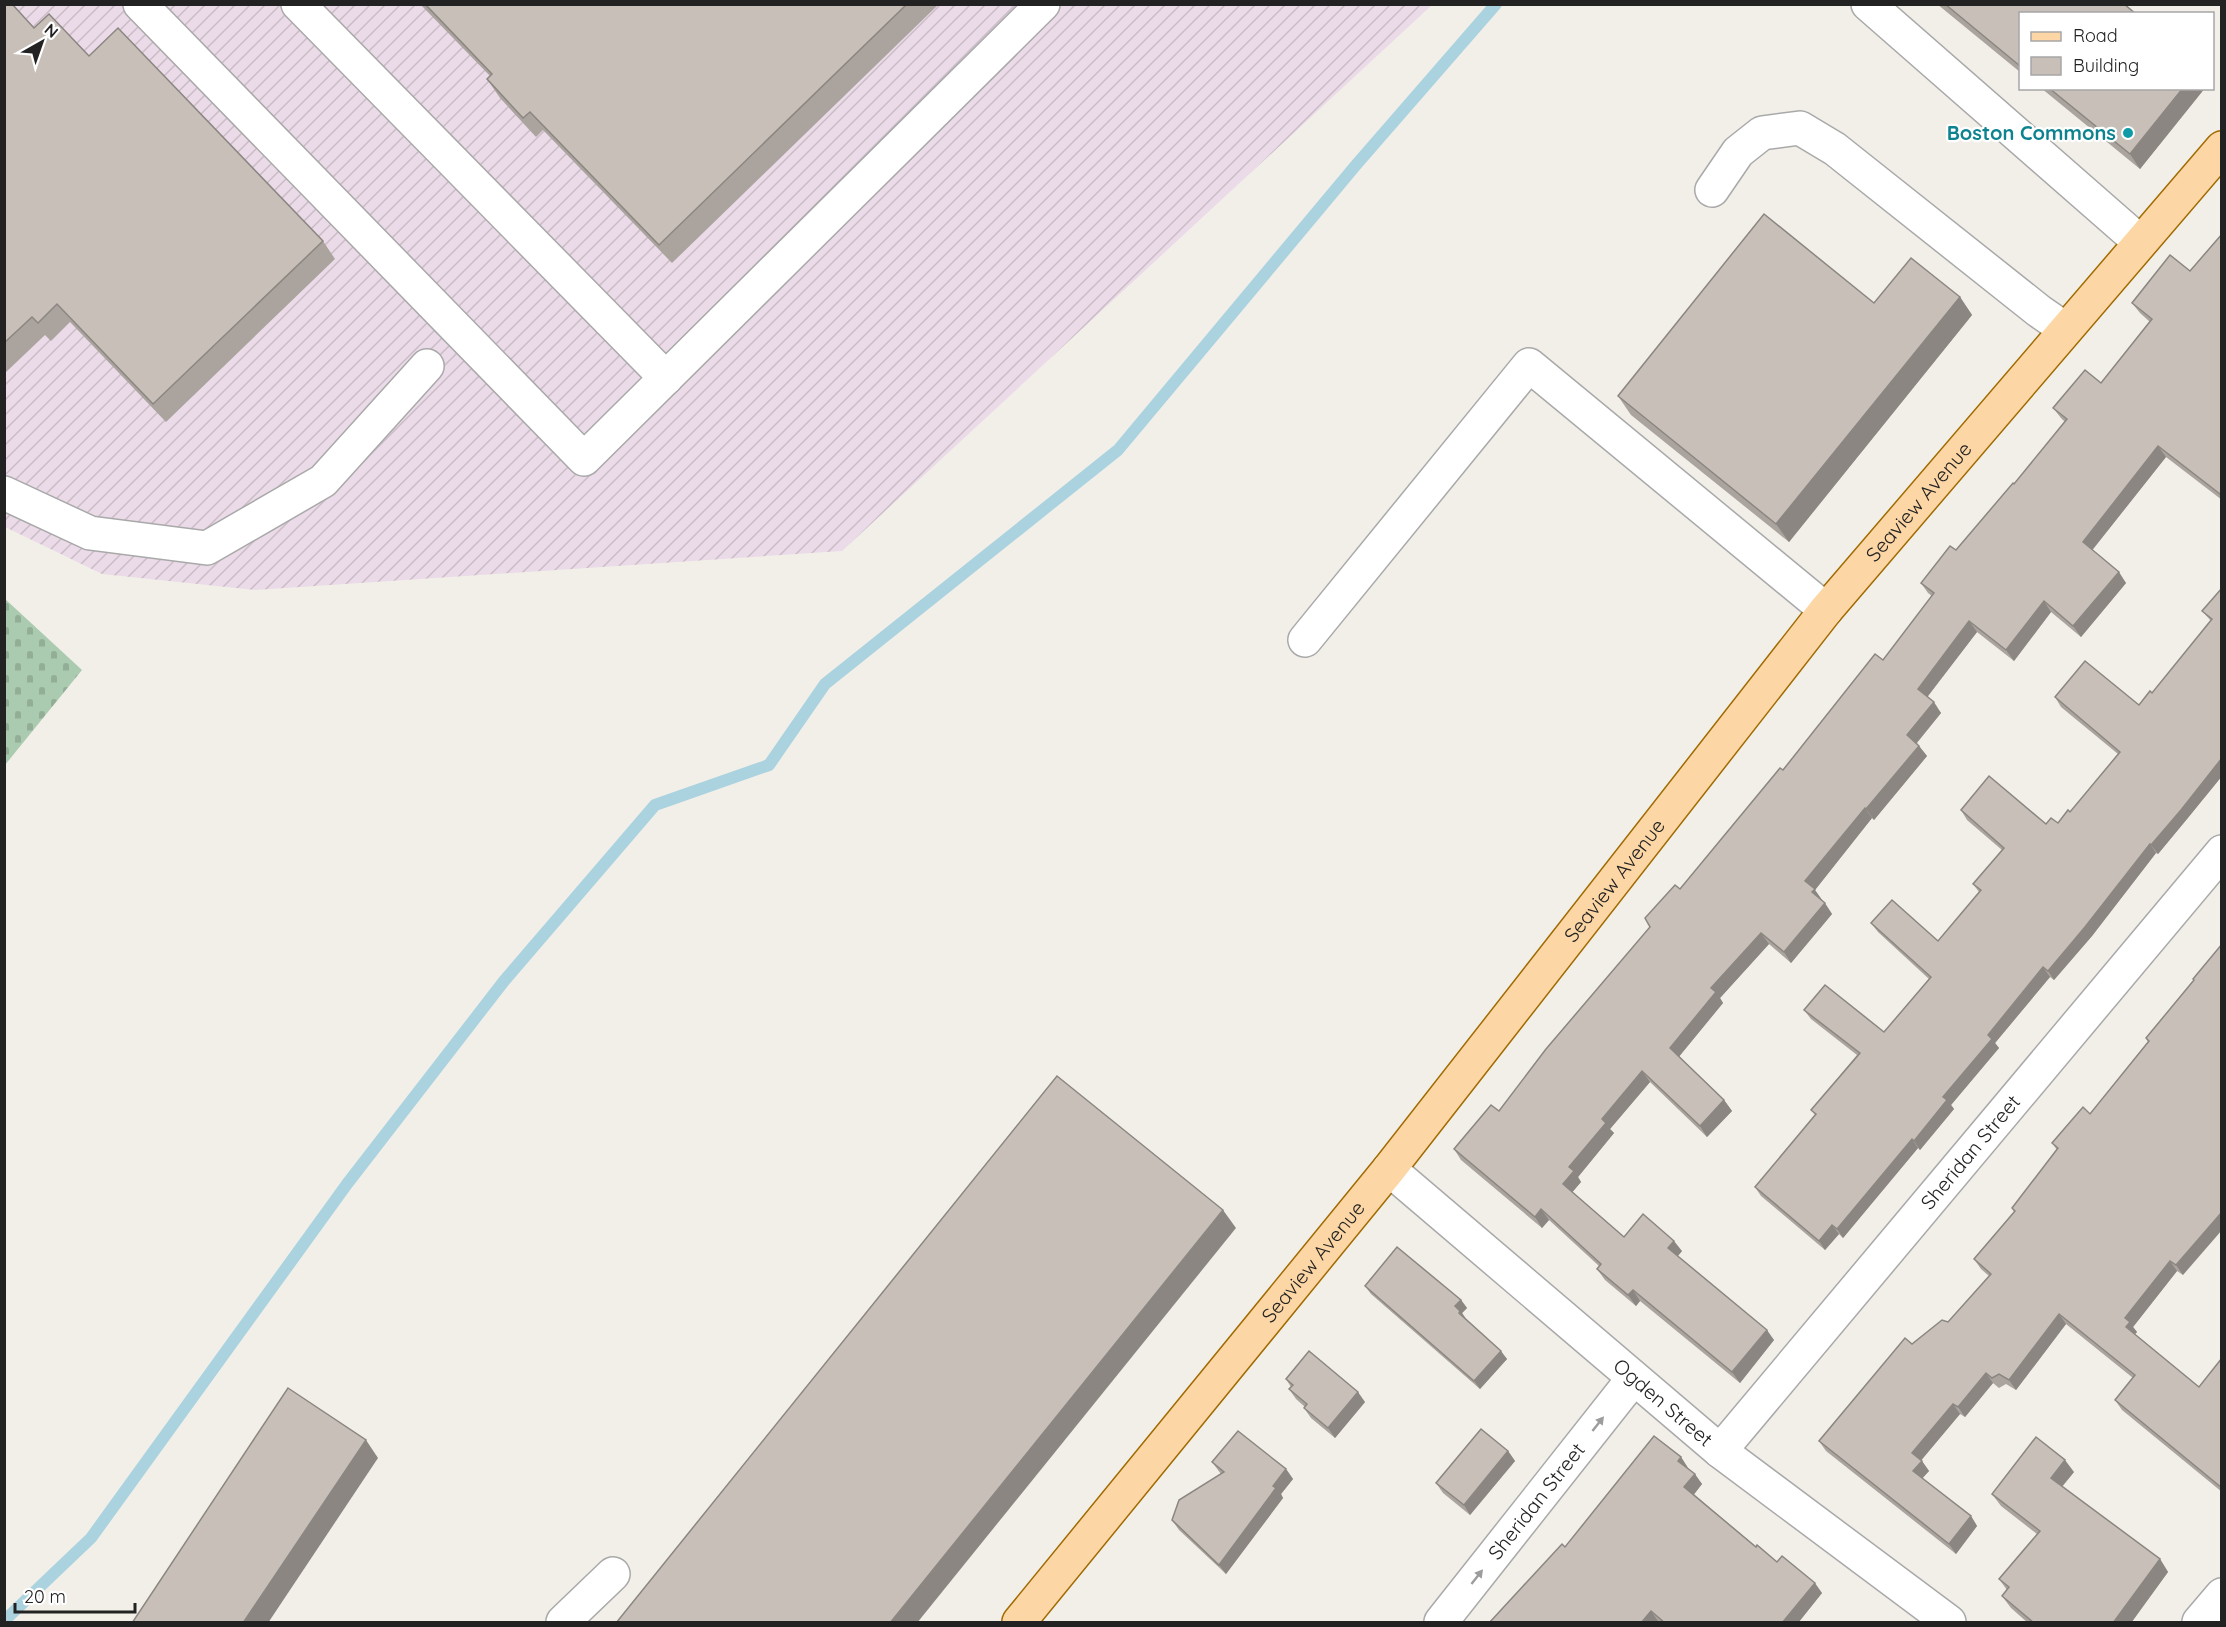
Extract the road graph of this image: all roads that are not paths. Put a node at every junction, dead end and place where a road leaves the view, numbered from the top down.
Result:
1 (140, 4) edge
2 (297, 4) edge
3 (1043, 4) edge
4 (1868, 4) edge
5 (2222, 148) edge
6 (1712, 190) dead end
7 (2140, 242) junction
8 (2065, 329) junction
9 (427, 366) dead end
10 (666, 378) junction
11 (4, 493) edge
12 (1826, 610) junction
13 (1305, 640) dead end
14 (2222, 852) edge
15 (1389, 1169) junction
16 (1633, 1378) junction
17 (1720, 1451) junction
18 (613, 1574) dead end
19 (2222, 1595) edge
20 (563, 1623) edge
21 (1019, 1623) edge
22 (1441, 1623) edge
23 (1949, 1623) edge
24 (2199, 1623) edge

1 - 10 street
2 - 10 street
3 - 10 street
4 - 7 street
5 - 7 main road, Seaview Avenue
6 - 8 street
7 - 8 main road, Seaview Avenue
8 - 12 main road, Seaview Avenue
9 - 11 street
12 - 13 street
12 - 15 main road, Seaview Avenue
14 - 17 street, Sheridan Street
15 - 16 street, Ogden Street
15 - 21 main road, Seaview Avenue
16 - 17 street, Ogden Street
22 -> 16 street, Sheridan Street
17 - 23 street, Ogden Street
18 - 20 street
19 - 24 street

